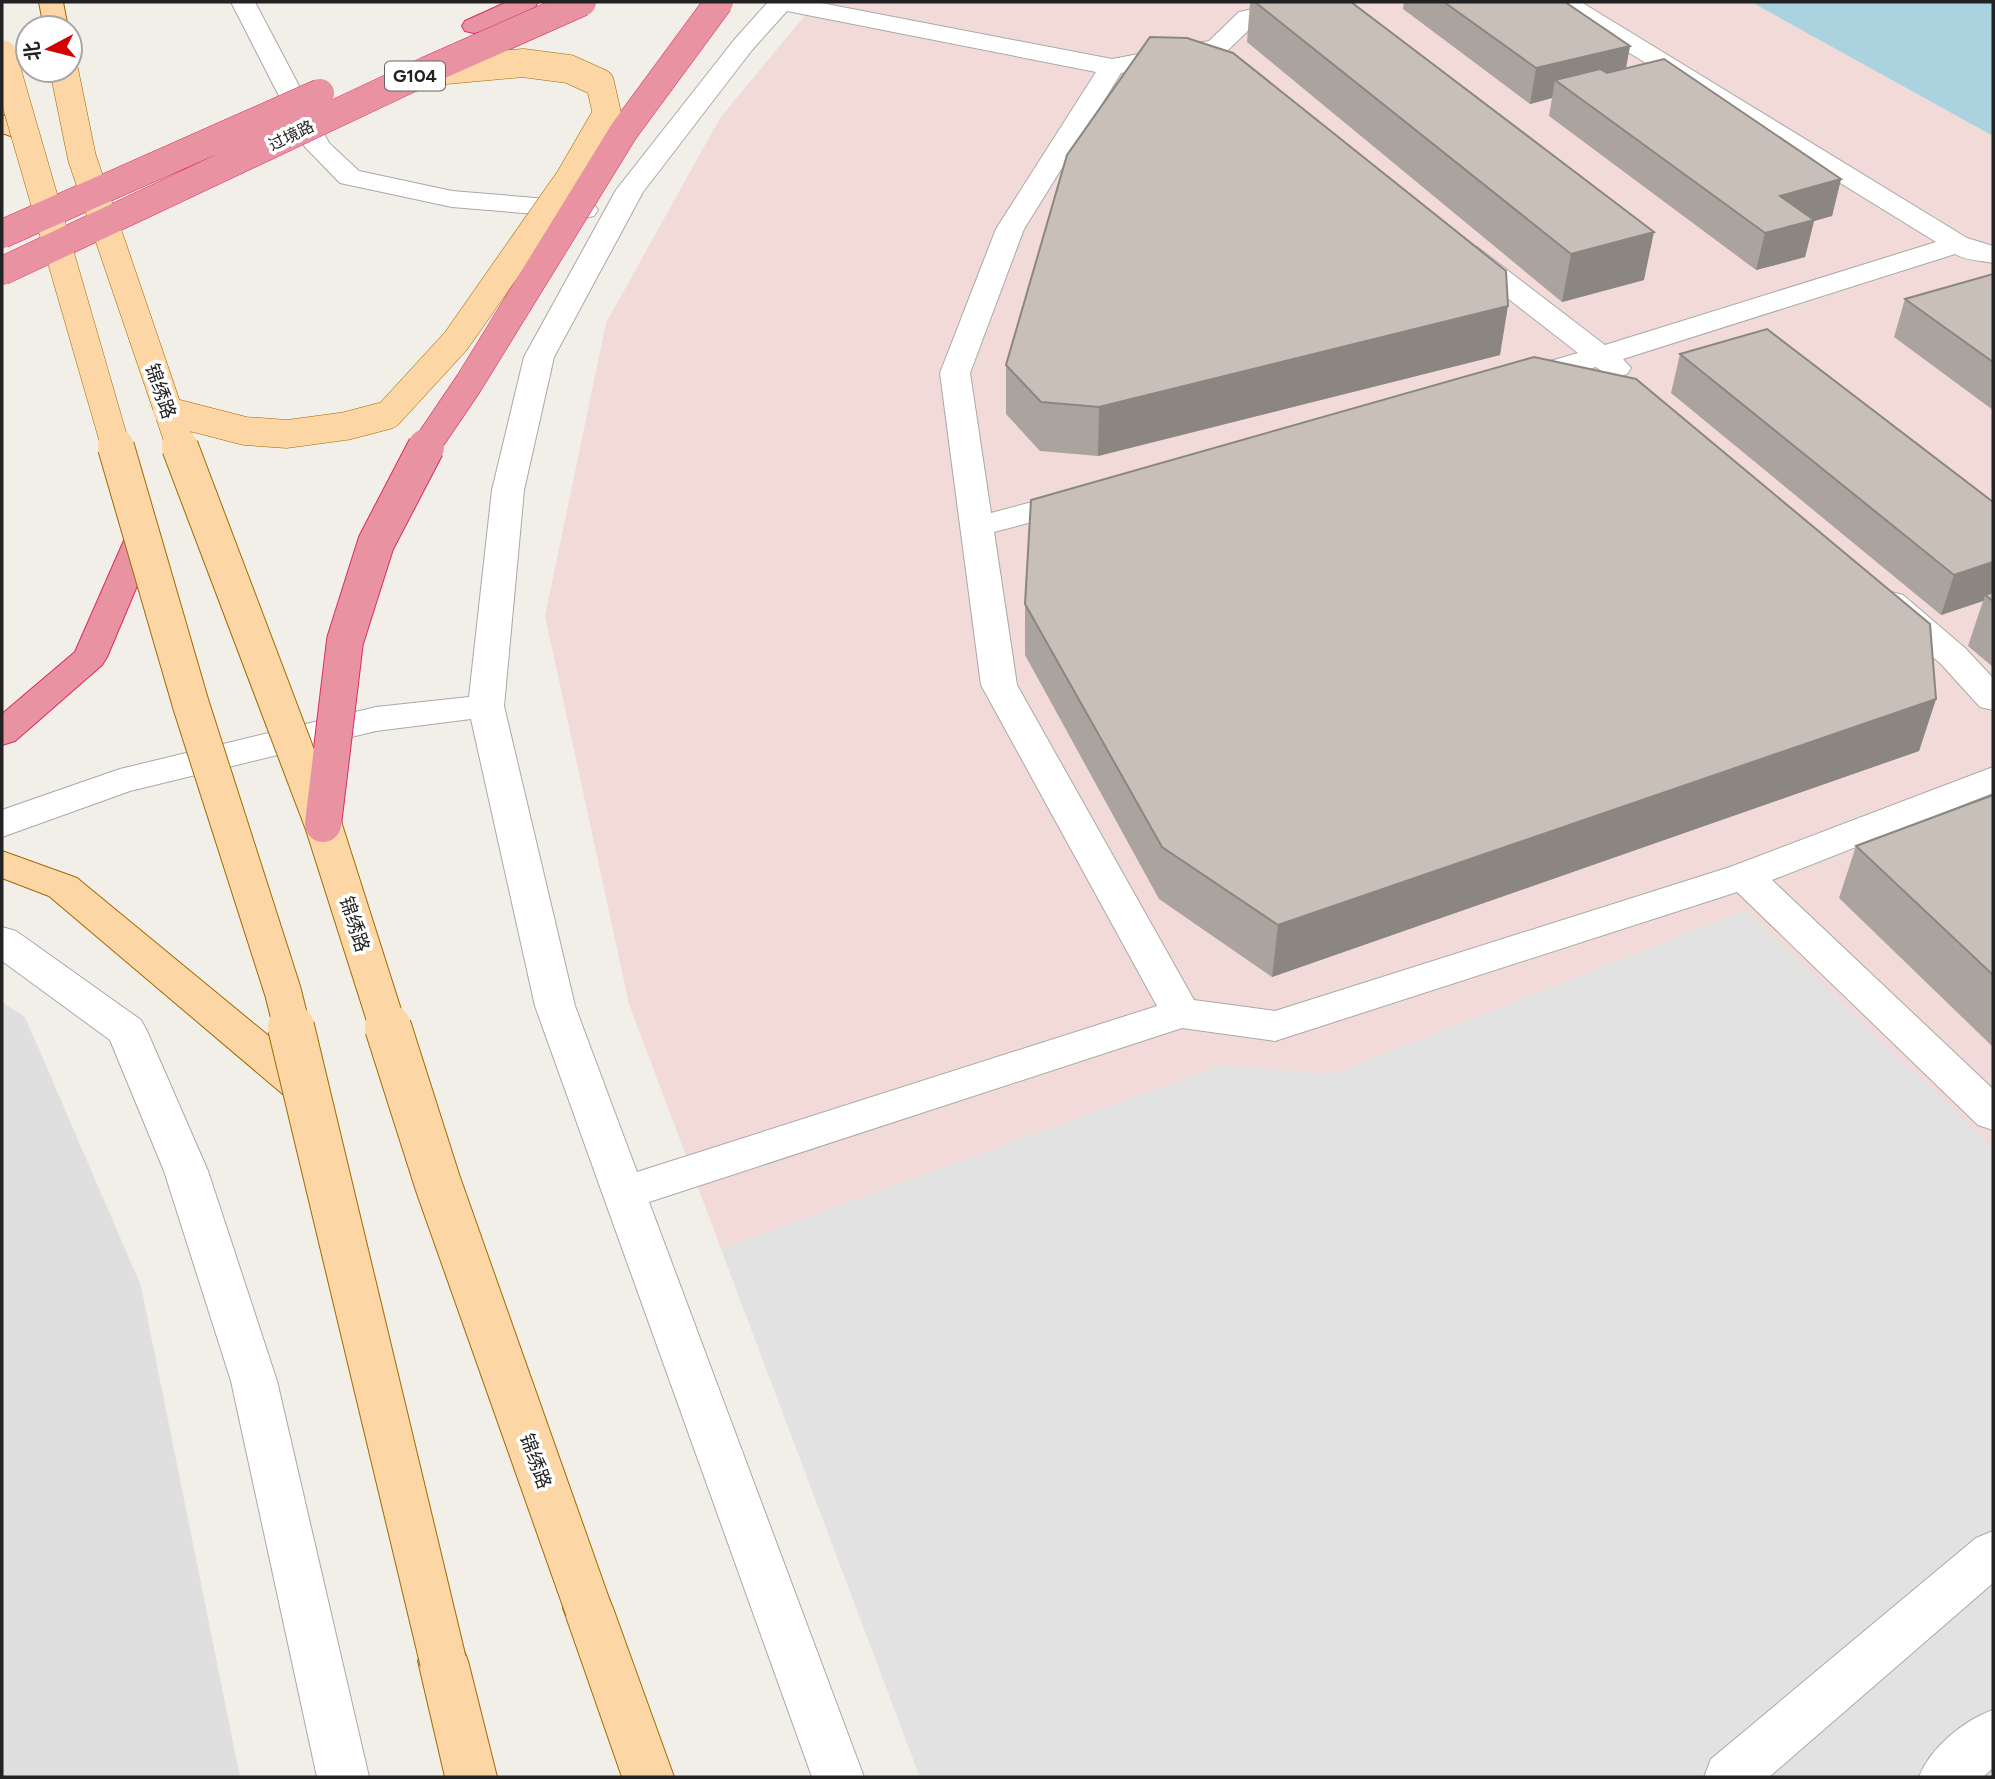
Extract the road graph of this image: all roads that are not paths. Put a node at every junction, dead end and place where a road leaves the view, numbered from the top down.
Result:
1 (243, 2) edge
2 (487, 2) edge
3 (526, 2) edge
4 (582, 2) edge
5 (719, 2) edge
6 (781, 2) edge
7 (1317, 2) edge
8 (1564, 2) edge
9 (474, 26) junction
10 (2, 54) edge
11 (1112, 67) junction
12 (424, 72) junction
13 (67, 84) edge
14 (13, 128) edge
15 (618, 212) junction
16 (1441, 231) edge
17 (2, 234) edge
18 (1959, 244) junction
19 (1993, 255) edge
20 (1993, 267) edge
21 (2, 271) edge
22 (1602, 356) junction
23 (1634, 384) edge
24 (1496, 386) edge
25 (167, 411) junction
26 (1109, 491) edge
27 (976, 527) junction
28 (142, 536) junction
29 (1868, 583) edge
30 (1993, 699) edge
31 (486, 706) junction
32 (2, 733) edge
33 (1993, 779) edge
34 (2, 824) edge
35 (323, 824) junction
36 (2, 863) edge
37 (1745, 876) junction
38 (2, 942) edge
39 (1181, 1013) junction
40 (306, 1090) junction
41 (1993, 1114) edge
42 (624, 1194) junction
43 (1993, 1553) edge
44 (1993, 1734) edge
45 (343, 1777) edge
46 (471, 1777) edge
47 (648, 1777) edge
48 (838, 1777) edge
49 (1730, 1777) edge
50 (1945, 1777) edge

1 - 15 street
2 - 9 highway
3 - 9 highway, 过境路 / G104
4 - 12 highway, 过境路 / G104, bridge
5 - 35 highway, bridge
6 - 11 street
6 - 15 street
7 - 11 street
8 - 18 street
9 - 17 highway, 过境路 / G104, bridge
10 - 14 main road, bridge
11 - 27 street
12 - 21 highway, 过境路 / G104, bridge
12 - 25 main road, bridge
13 - 25 main road, 锦绣路, bridge
14 - 28 main road, bridge
15 - 31 street
16 - 22 street
18 - 19 street
18 - 20 street
18 - 22 street
22 - 23 street
22 - 24 street
25 - 35 main road, 锦绣路, bridge
26 - 27 street
27 - 39 street
28 - 32 highway
28 - 40 main road, bridge
29 - 30 street
31 - 34 street
31 - 42 street
33 - 37 street
35 - 47 main road, 锦绣路, bridge
36 - 40 main road
37 - 39 street
37 - 41 street
38 - 45 street
39 - 42 street
40 - 46 main road, bridge
42 - 48 street
43 - 49 street
44 - 50 street

